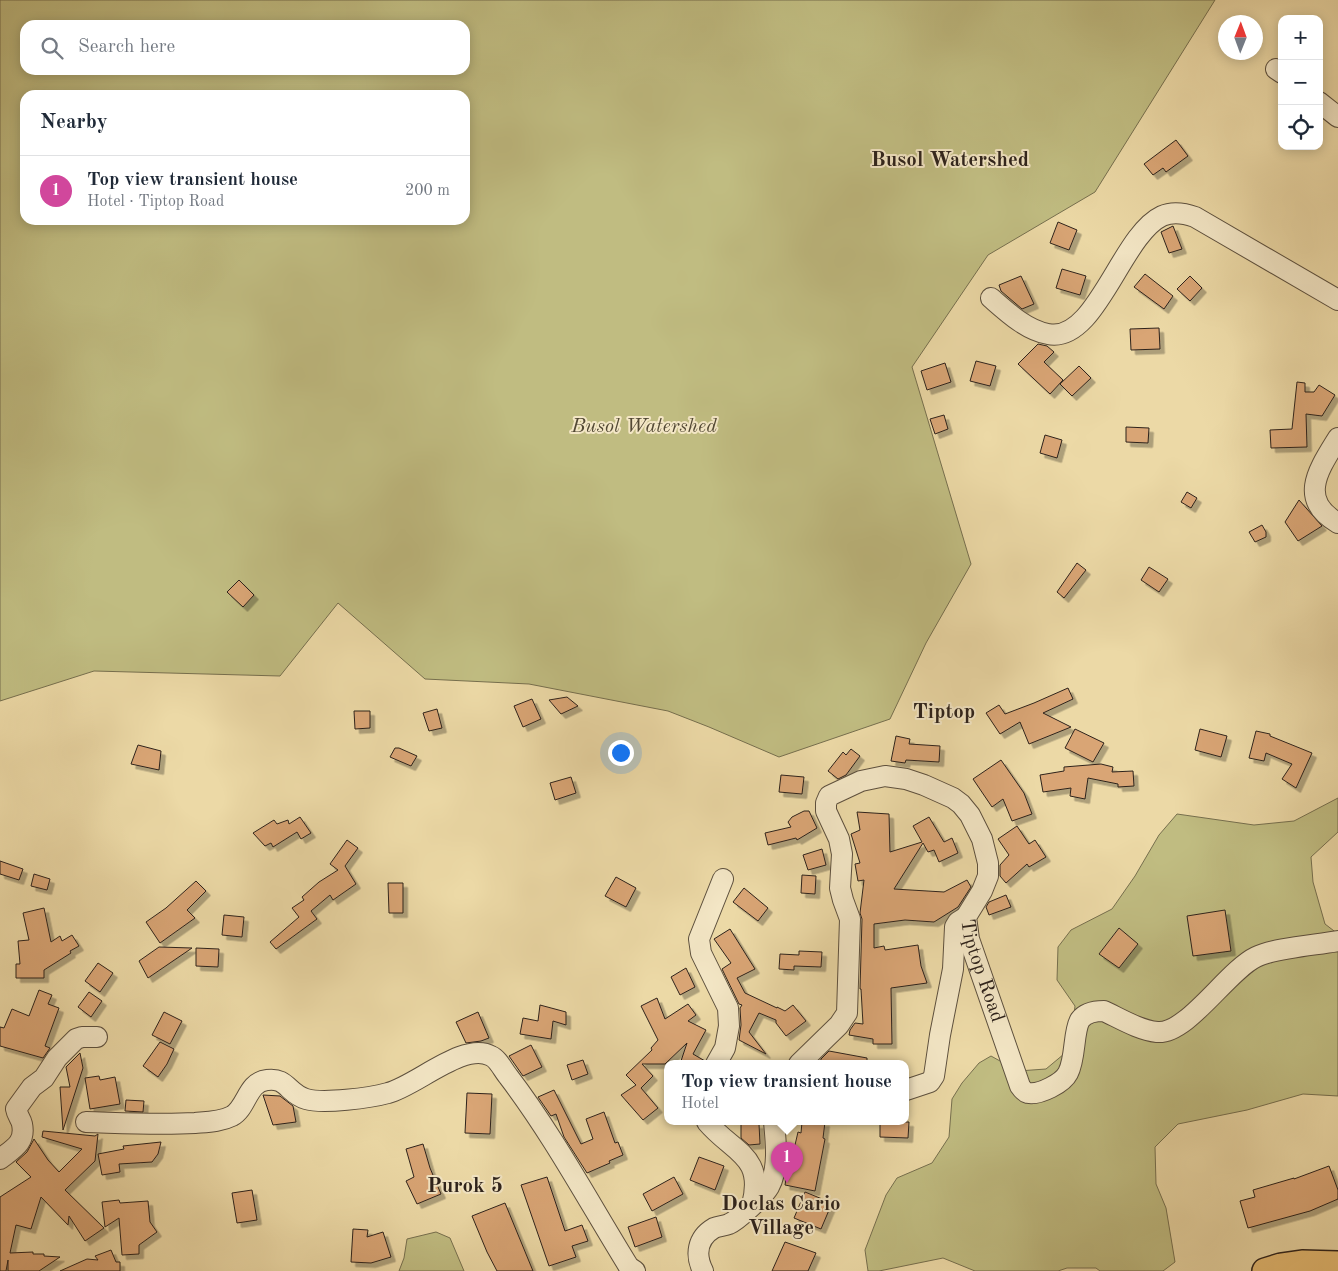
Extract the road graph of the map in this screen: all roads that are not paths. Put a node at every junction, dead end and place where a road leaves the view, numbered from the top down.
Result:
1 (1323, 105) edge
2 (1338, 117) edge
3 (991, 298) dead end
4 (1338, 300) edge
5 (1338, 438) edge
6 (1338, 523) edge
7 (723, 878) dead end
8 (966, 917) junction
9 (1338, 941) edge
10 (97, 1037) dead end
11 (718, 1060) edge
12 (802, 1060) edge
13 (909, 1089) edge
14 (86, 1122) dead end
15 (710, 1125) edge
16 (774, 1125) edge
17 (0, 1159) edge
18 (752, 1205) junction
19 (1327, 1266) edge
20 (627, 1270) edge
21 (703, 1271) edge
22 (1265, 1271) edge

1 - 2 street
3 - 4 street
5 - 6 street
7 - 11 street
8 - 9 street, Tiptop Road
8 - 12 street, Tiptop Road
8 - 13 street
10 - 17 street
14 - 20 street
15 - 18 street
16 - 18 street
18 - 21 street
19 - 22 main road

